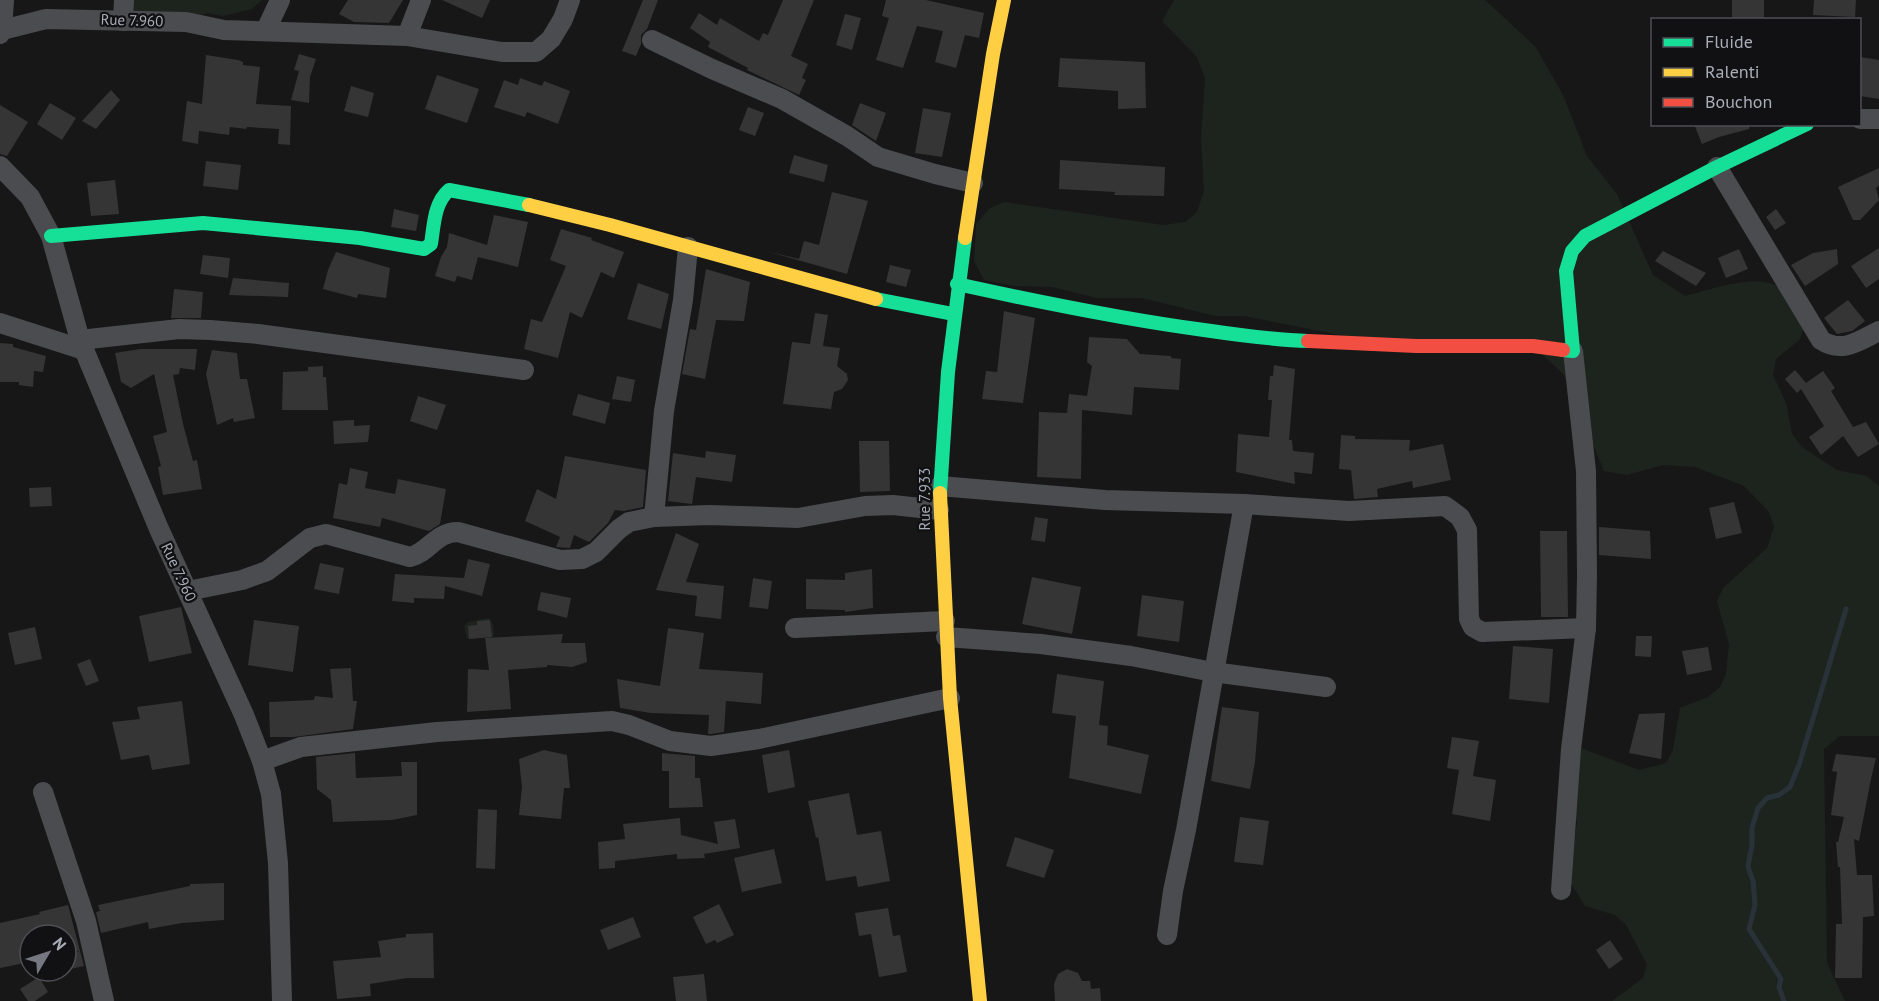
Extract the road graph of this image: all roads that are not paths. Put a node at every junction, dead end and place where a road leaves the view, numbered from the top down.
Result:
1 (4, 0) edge
2 (124, 0) edge
3 (280, 0) edge
4 (421, 0) edge
5 (570, 0) edge
6 (1004, 0) edge
7 (123, 21) junction
8 (266, 30) junction
9 (1, 32) edge
10 (407, 36) junction
11 (652, 39) dead end
12 (1861, 119) edge
13 (1879, 119) edge
14 (1804, 126) edge
15 (0, 166) edge
16 (1717, 167) junction
17 (973, 183) junction
18 (51, 236) junction
19 (688, 246) junction
20 (957, 284) junction
21 (953, 314) junction
22 (0, 323) edge
23 (1879, 331) edge
24 (82, 345) junction
25 (1573, 351) junction
26 (524, 370) dead end
27 (939, 486) junction
28 (1244, 504) junction
29 (939, 510) junction
30 (654, 517) junction
31 (188, 591) junction
32 (795, 628) dead end
33 (1586, 628) junction
34 (946, 629) junction
35 (1213, 672) junction
36 (1326, 687) dead end
37 (950, 698) junction
38 (262, 761) junction
39 (43, 792) dead end
40 (1560, 890) dead end
41 (1167, 935) dead end
42 (104, 1001) edge
43 (282, 1001) edge
44 (980, 1001) edge

1 - 9 street
2 - 7 street
3 - 8 street
4 - 10 street
5 - 10 street, Rue 7.960
6 - 17 street, Rue 7.933
7 - 8 street, Rue 7.960
7 - 9 street, Rue 7.960
8 - 10 street, Rue 7.960
11 - 17 street
12 - 13 street
14 - 16 street
15 - 18 street, Rue 7.960
16 - 23 street
16 - 25 street
17 - 20 street, Rue 7.933
18 - 19 street
18 - 24 street, Rue 7.960
19 - 21 street
19 - 30 street
20 - 21 street, Rue 7.933
20 - 25 street
21 - 27 street, Rue 7.933
22 - 24 street
24 - 26 street
24 - 31 street, Rue 7.960
25 - 33 street
27 - 28 street
27 - 29 street, Rue 7.933
28 - 33 street
28 - 35 street
29 - 30 street
29 - 34 street, Rue 7.933
30 - 31 street
31 - 38 street, Rue 7.960
32 - 34 street
33 - 40 street
34 - 35 street
34 - 37 street, Rue 7.933
35 - 36 street
35 - 41 street
37 - 38 street
37 - 44 street, Rue 7.933
38 - 43 street, Rue 7.960
39 - 42 street

